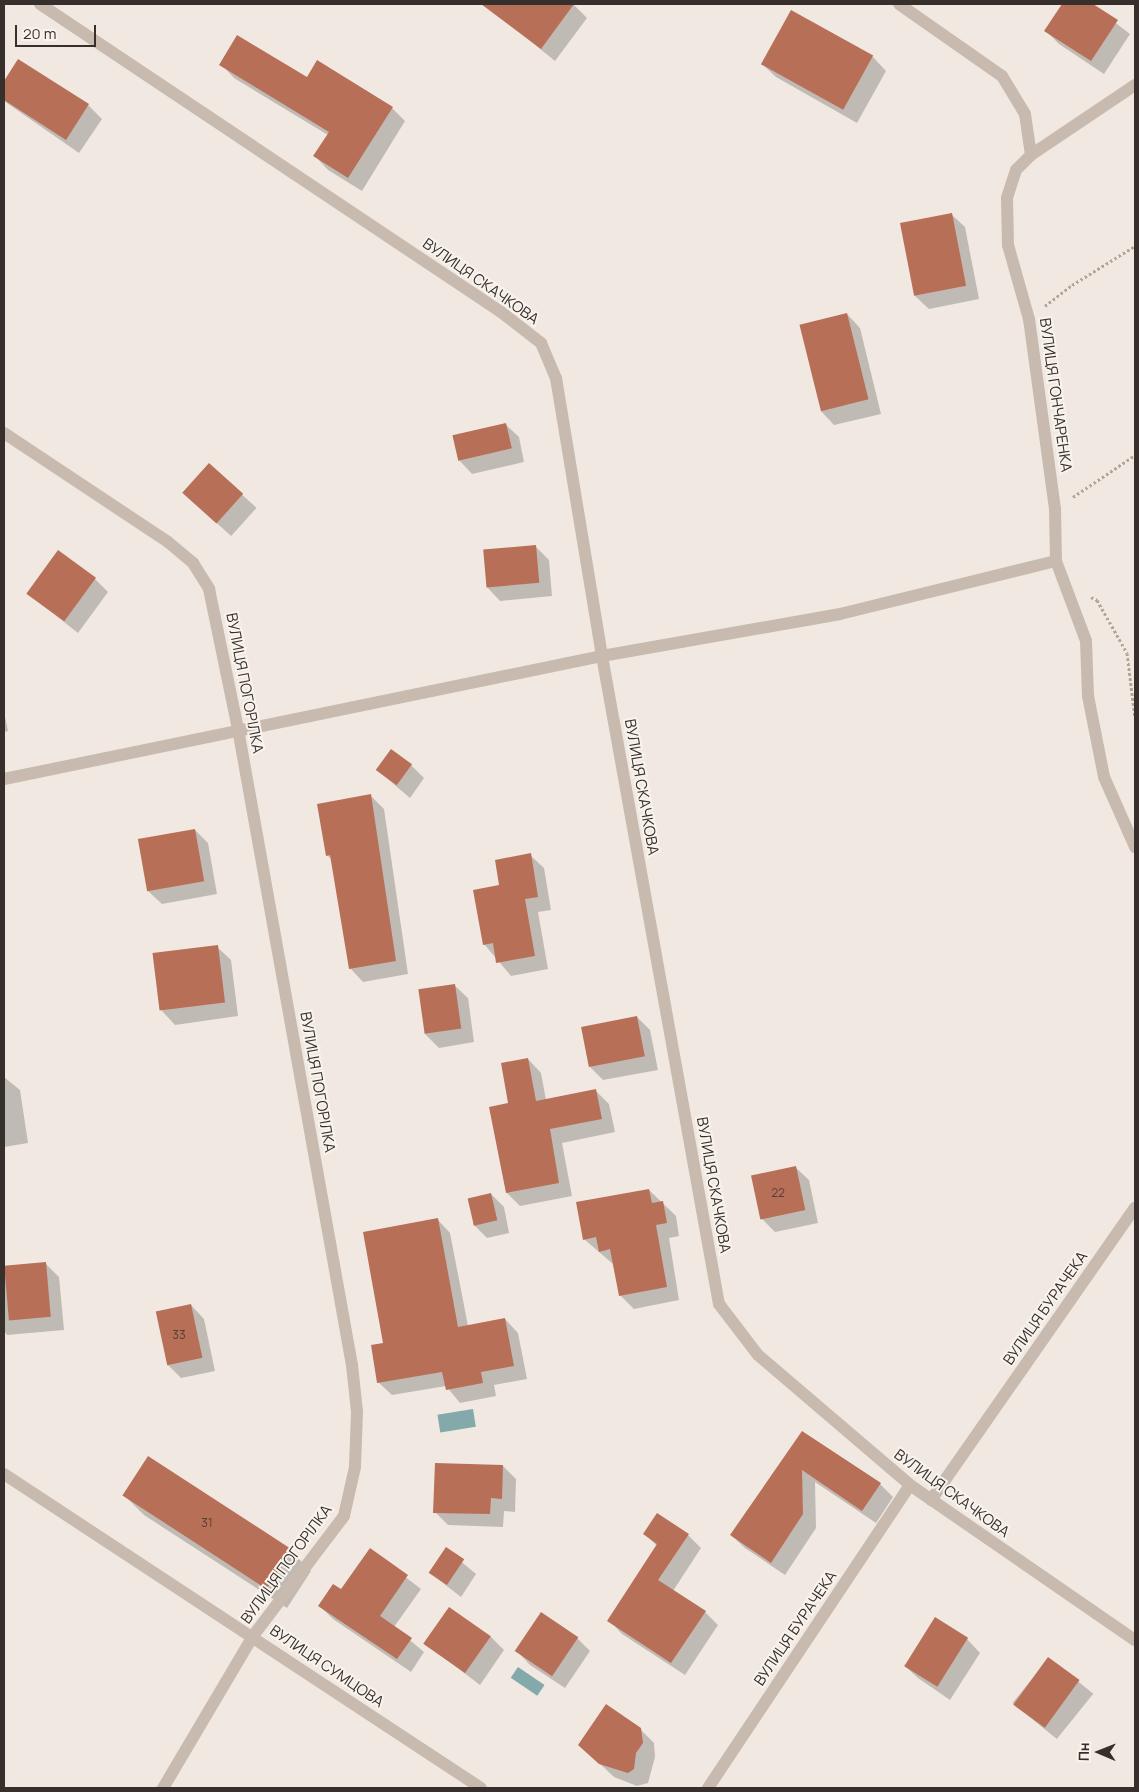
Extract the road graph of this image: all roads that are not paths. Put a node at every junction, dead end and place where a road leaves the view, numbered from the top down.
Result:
1 (40, 4) edge
2 (899, 4) edge
3 (1135, 85) edge
4 (1031, 154) junction
5 (4, 434) edge
6 (1056, 561) junction
7 (602, 656) junction
8 (238, 729) junction
9 (4, 779) edge
10 (1135, 847) edge
11 (1135, 1208) edge
12 (4, 1474) edge
13 (910, 1485) junction
14 (931, 1500) junction
15 (253, 1636) junction
16 (1135, 1640) edge
17 (163, 1788) edge
18 (481, 1788) edge
19 (708, 1788) edge

1 - 7 street, ВУЛИЦЯ СКАЧКОВА
2 - 4 street
3 - 4 street, ВУЛИЦЯ ГОНЧАРЕНКА
4 - 6 street, ВУЛИЦЯ ГОНЧАРЕНКА
5 - 8 street, ВУЛИЦЯ ПОГОРІЛКА
6 - 7 street
6 - 10 street, ВУЛИЦЯ ГОНЧАРЕНКА
7 - 8 street
7 - 13 street, ВУЛИЦЯ СКАЧКОВА
8 - 9 street
8 - 15 street, ВУЛИЦЯ ПОГОРІЛКА
11 - 14 street, ВУЛИЦЯ БУРАЧЕКА
12 - 15 street, ВУЛИЦЯ СУМЦОВА
13 - 14 street, ВУЛИЦЯ СКАЧКОВА
13 - 19 street, ВУЛИЦЯ БУРАЧЕКА
14 - 16 street, ВУЛИЦЯ СКАЧКОВА
15 - 17 street, ВУЛИЦЯ ПОГОРІЛКА
15 - 18 street, ВУЛИЦЯ СУМЦОВА

